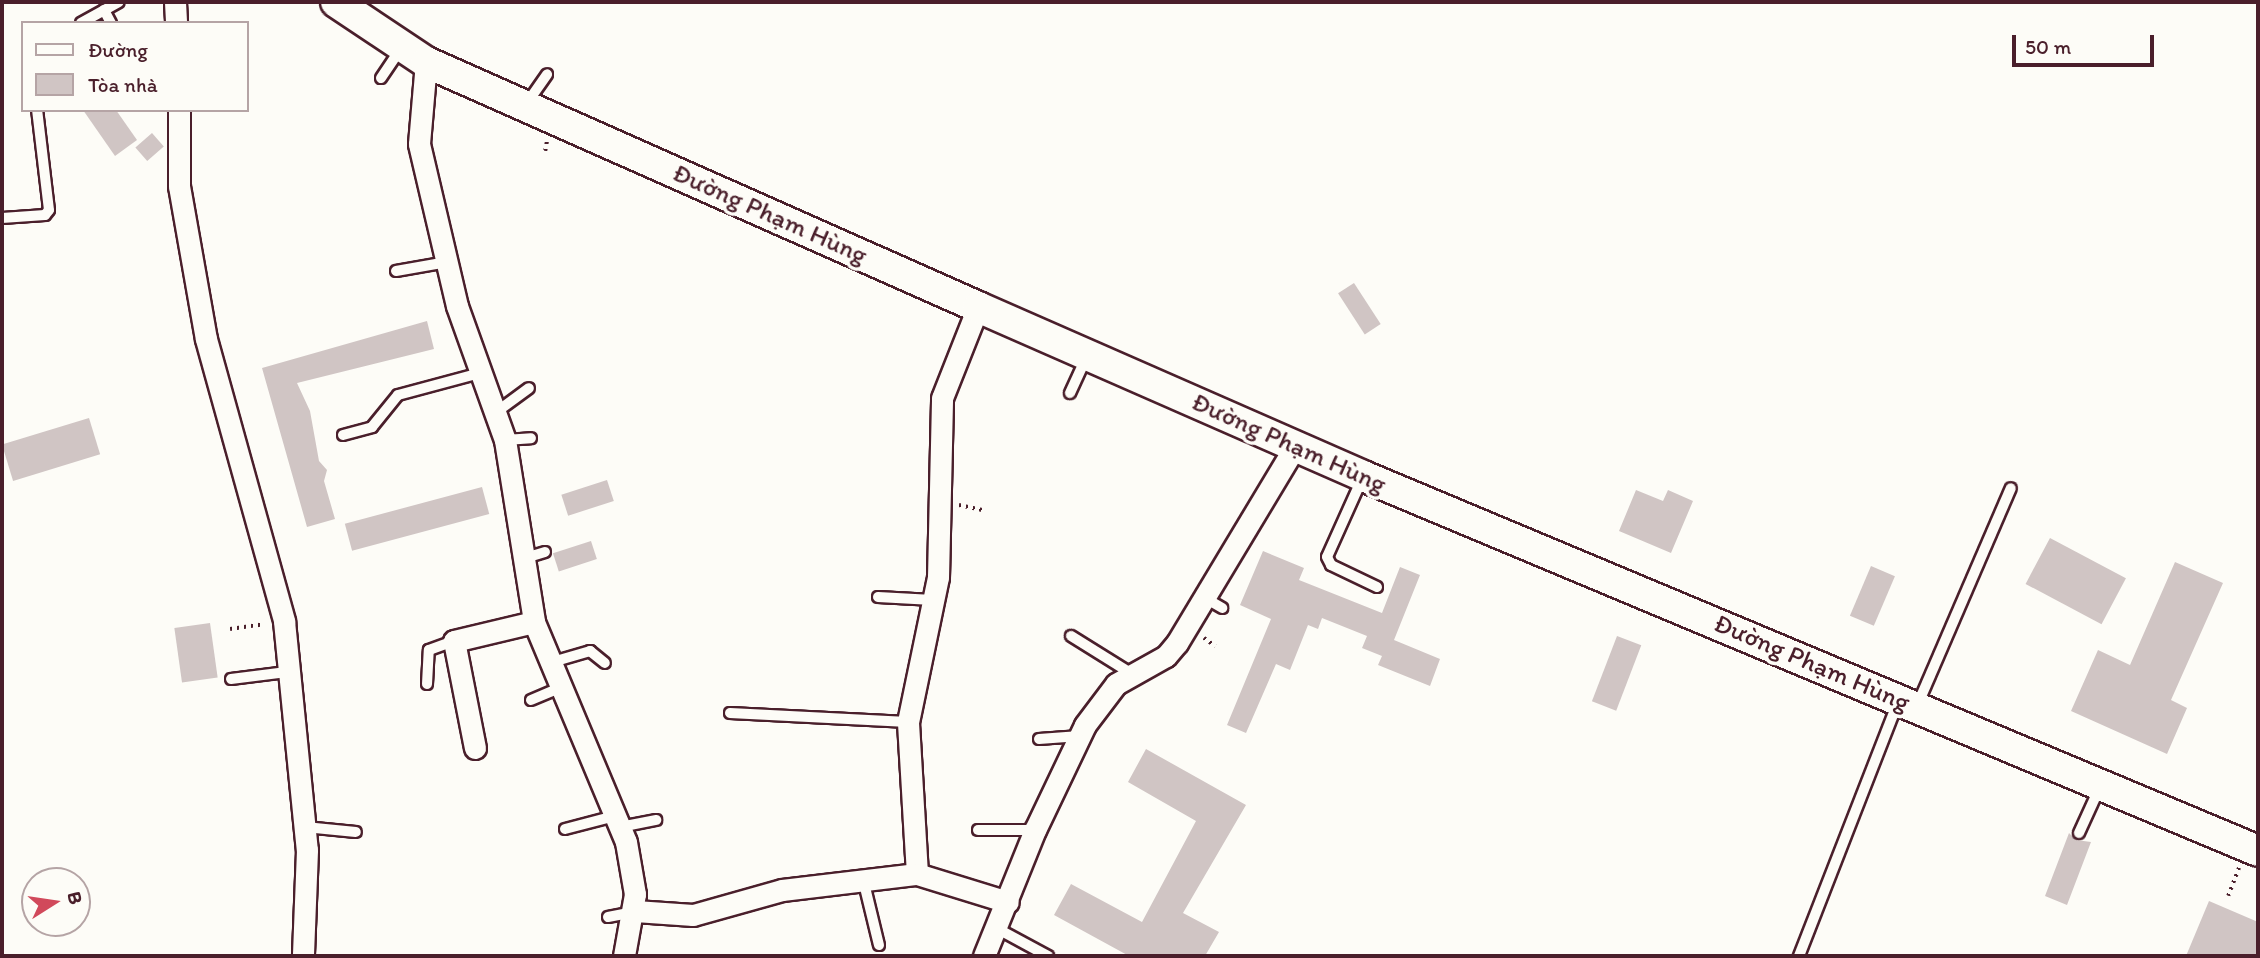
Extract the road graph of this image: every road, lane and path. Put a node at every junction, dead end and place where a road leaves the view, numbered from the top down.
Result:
1 (119, 2) edge
2 (175, 2) edge
3 (336, 2) edge
4 (104, 10) junction
5 (85, 21) edge
6 (110, 21) edge
7 (176, 21) edge
8 (414, 54) junction
9 (547, 74) dead end
10 (381, 78) dead end
11 (525, 105) junction
12 (37, 112) edge
13 (179, 112) edge
14 (2, 218) edge
15 (447, 262) junction
16 (396, 271) dead end
17 (978, 307) junction
18 (1088, 354) junction
19 (480, 373) junction
20 (529, 388) dead end
21 (1070, 393) dead end
22 (494, 414) junction
23 (343, 435) dead end
24 (531, 438) dead end
25 (505, 440) junction
26 (1296, 445) junction
27 (1363, 476) junction
28 (2011, 488) dead end
29 (943, 501) junction
30 (983, 510) dead end
31 (545, 552) dead end
32 (522, 559) junction
33 (1377, 587) dead end
34 (878, 597) dead end
35 (933, 600) junction
36 (284, 621) junction
37 (534, 622) junction
38 (230, 629) dead end
39 (1071, 636) dead end
40 (454, 641) junction
41 (548, 663) junction
42 (605, 663) dead end
43 (287, 672) junction
44 (1134, 675) junction
45 (231, 679) dead end
46 (427, 684) dead end
47 (559, 688) junction
48 (531, 700) dead end
49 (1908, 703) junction
50 (730, 713) dead end
51 (908, 722) junction
52 (1080, 736) junction
53 (1039, 739) dead end
54 (475, 748) dead end
55 (2101, 785) junction
56 (656, 820) dead end
57 (617, 821) junction
58 (305, 827) junction
59 (565, 829) dead end
60 (978, 830) dead end
61 (1035, 830) junction
62 (356, 832) dead end
63 (2079, 833) dead end
64 (2253, 849) edge
65 (917, 874) junction
66 (863, 879) junction
67 (2228, 896) dead end
68 (1008, 902) junction
69 (635, 911) junction
70 (608, 917) dead end
71 (998, 929) junction
72 (879, 945) dead end
73 (303, 956) edge
74 (624, 956) edge
75 (984, 956) edge
76 (1048, 956) edge
77 (1799, 956) edge

1 - 4 lane
2 - 7 street
3 - 8 main road, Đường Phạm Hùng
4 - 5 lane
4 - 6 lane
8 - 10 lane
8 - 11 main road, Đường Phạm Hùng
8 - 15 street
9 - 11 lane
11 - 17 main road, Đường Phạm Hùng
12 - 14 lane
13 - 36 street
15 - 16 lane
15 - 19 street
17 - 18 main road, Đường Phạm Hùng
17 - 29 street
18 - 21 lane
18 - 26 main road, Đường Phạm Hùng
19 - 22 street
19 - 23 lane
20 - 22 lane
22 - 25 street
24 - 25 lane
25 - 32 street
26 - 27 main road, Đường Phạm Hùng
26 - 44 street
27 - 33 lane
27 - 49 main road, Đường Phạm Hùng
28 - 49 lane
29 - 30 path
29 - 35 street
31 - 32 lane
32 - 37 street
34 - 35 lane
35 - 51 street
36 - 38 path
36 - 43 street
37 - 40 street
37 - 41 street
39 - 44 lane
40 - 46 lane
40 - 54 street
41 - 42 lane
41 - 47 street
43 - 45 lane
43 - 58 street
44 - 52 street
47 - 48 lane
47 - 57 street
49 - 55 main road, Đường Phạm Hùng
49 - 77 lane
50 - 51 lane
51 - 65 street
52 - 53 lane
52 - 61 street
55 - 63 lane
55 - 64 main road, Đường Phạm Hùng
56 - 57 lane
57 - 59 lane
57 - 69 street
58 - 62 lane
58 - 73 street
60 - 61 lane
61 - 68 street
64 - 67 path
65 - 66 street
65 - 68 street
66 - 69 street
66 - 72 lane
68 - 71 street
69 - 70 lane
69 - 74 street
71 - 75 street
71 - 76 lane

